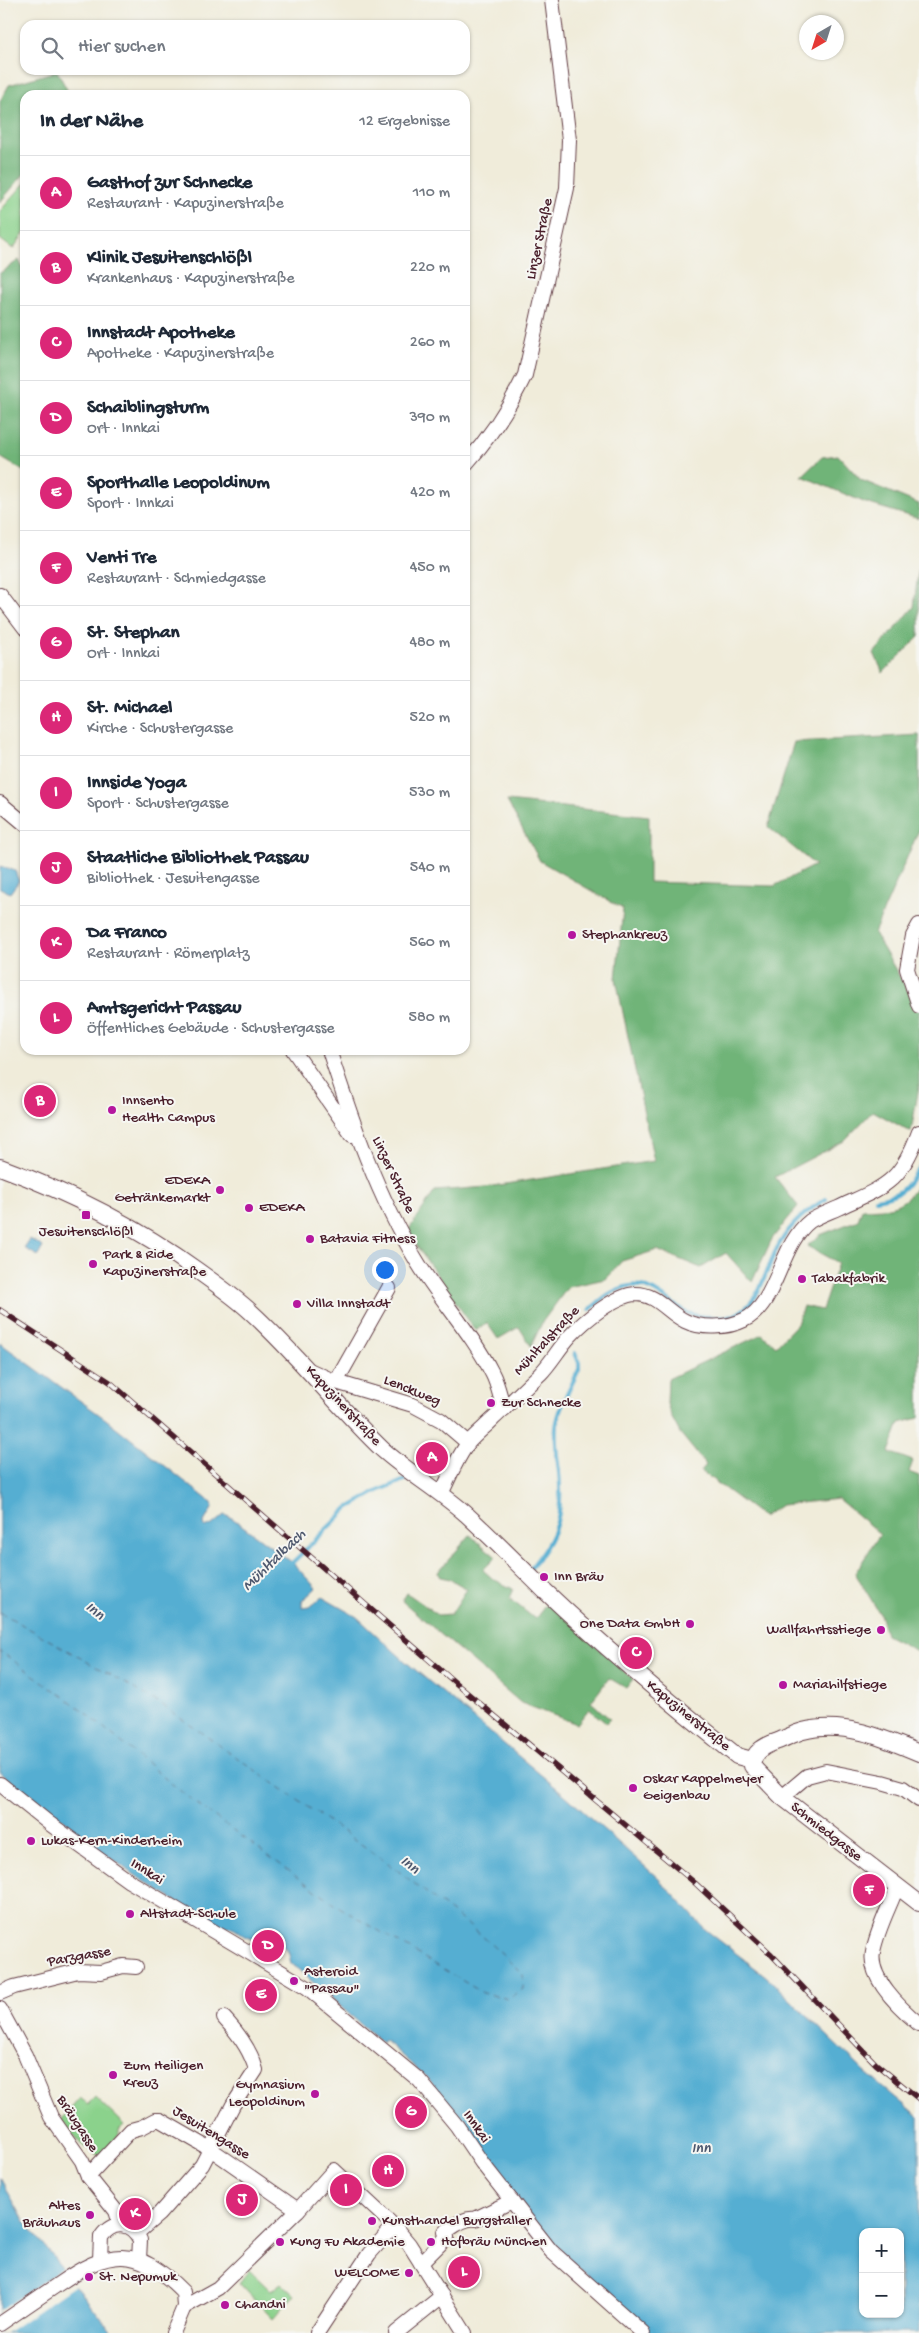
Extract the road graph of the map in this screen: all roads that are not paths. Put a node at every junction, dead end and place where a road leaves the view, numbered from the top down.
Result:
1 (552, 0) edge
2 (470, 459) edge
3 (0, 595) edge
4 (20, 621) edge
5 (0, 803) edge
6 (20, 820) edge
7 (919, 925) edge
8 (919, 1006) edge
9 (296, 1055) edge
10 (330, 1055) edge
11 (919, 1132) edge
12 (361, 1148) junction
13 (0, 1167) edge
14 (389, 1288) dead end
15 (310, 1370) junction
16 (336, 1382) junction
17 (504, 1409) junction
18 (468, 1442) junction
19 (442, 1492) junction
20 (919, 1754) edge
21 (752, 1760) junction
22 (0, 1784) edge
23 (782, 1797) junction
24 (919, 1800) edge
25 (897, 1887) junction
26 (919, 1903) edge
27 (136, 1968) dead end
28 (0, 1993) edge
29 (0, 2009) edge
30 (224, 2018) dead end
31 (919, 2024) edge
32 (212, 2150) junction
33 (88, 2176) junction
34 (512, 2201) junction
35 (298, 2210) junction
36 (120, 2224) junction
37 (394, 2226) junction
38 (137, 2233) junction
39 (100, 2259) junction
40 (138, 2260) junction
41 (421, 2263) junction
42 (442, 2296) junction
43 (184, 2307) junction
44 (0, 2324) edge
45 (173, 2333) edge
46 (317, 2333) edge
47 (396, 2333) edge
48 (464, 2333) edge
49 (643, 2333) edge

1 - 2 street, Linzer Straße
3 - 4 street
5 - 6 street
7 - 8 street
9 - 12 street
10 - 12 street, Linzer Straße
11 - 17 street, Mühltalstraße
12 - 17 street, Linzer Straße
13 - 15 main road, Kapuzinerstraße
14 - 16 street
15 - 16 street, Lenckweg
15 - 19 main road, Kapuzinerstraße
16 - 18 street, Lenckweg
17 - 18 street, Mühltalstraße
18 - 19 street, Mühltalstraße
19 - 21 main road, Kapuzinerstraße
20 - 21 main road
21 - 23 main road, Schmiedgasse
22 - 34 street, Innkai
23 - 24 street
23 - 25 main road, Schmiedgasse
25 - 26 main road, Schmiedgasse
25 - 31 street
27 - 28 street, Parzgasse
29 - 33 street, Bräugasse
30 - 32 street
32 - 33 street, Jesuitengasse
32 - 35 street, Jesuitengasse
32 - 38 street
33 - 36 street, Bräugasse
34 - 41 street
34 - 49 street, Innkai
35 - 37 street
35 - 43 street
36 - 38 street
36 - 39 street
37 - 41 street
37 - 46 street
38 - 40 street
39 - 40 street
39 - 44 street
40 - 43 street
41 - 42 street
42 - 47 street
42 - 48 street
43 - 45 street

